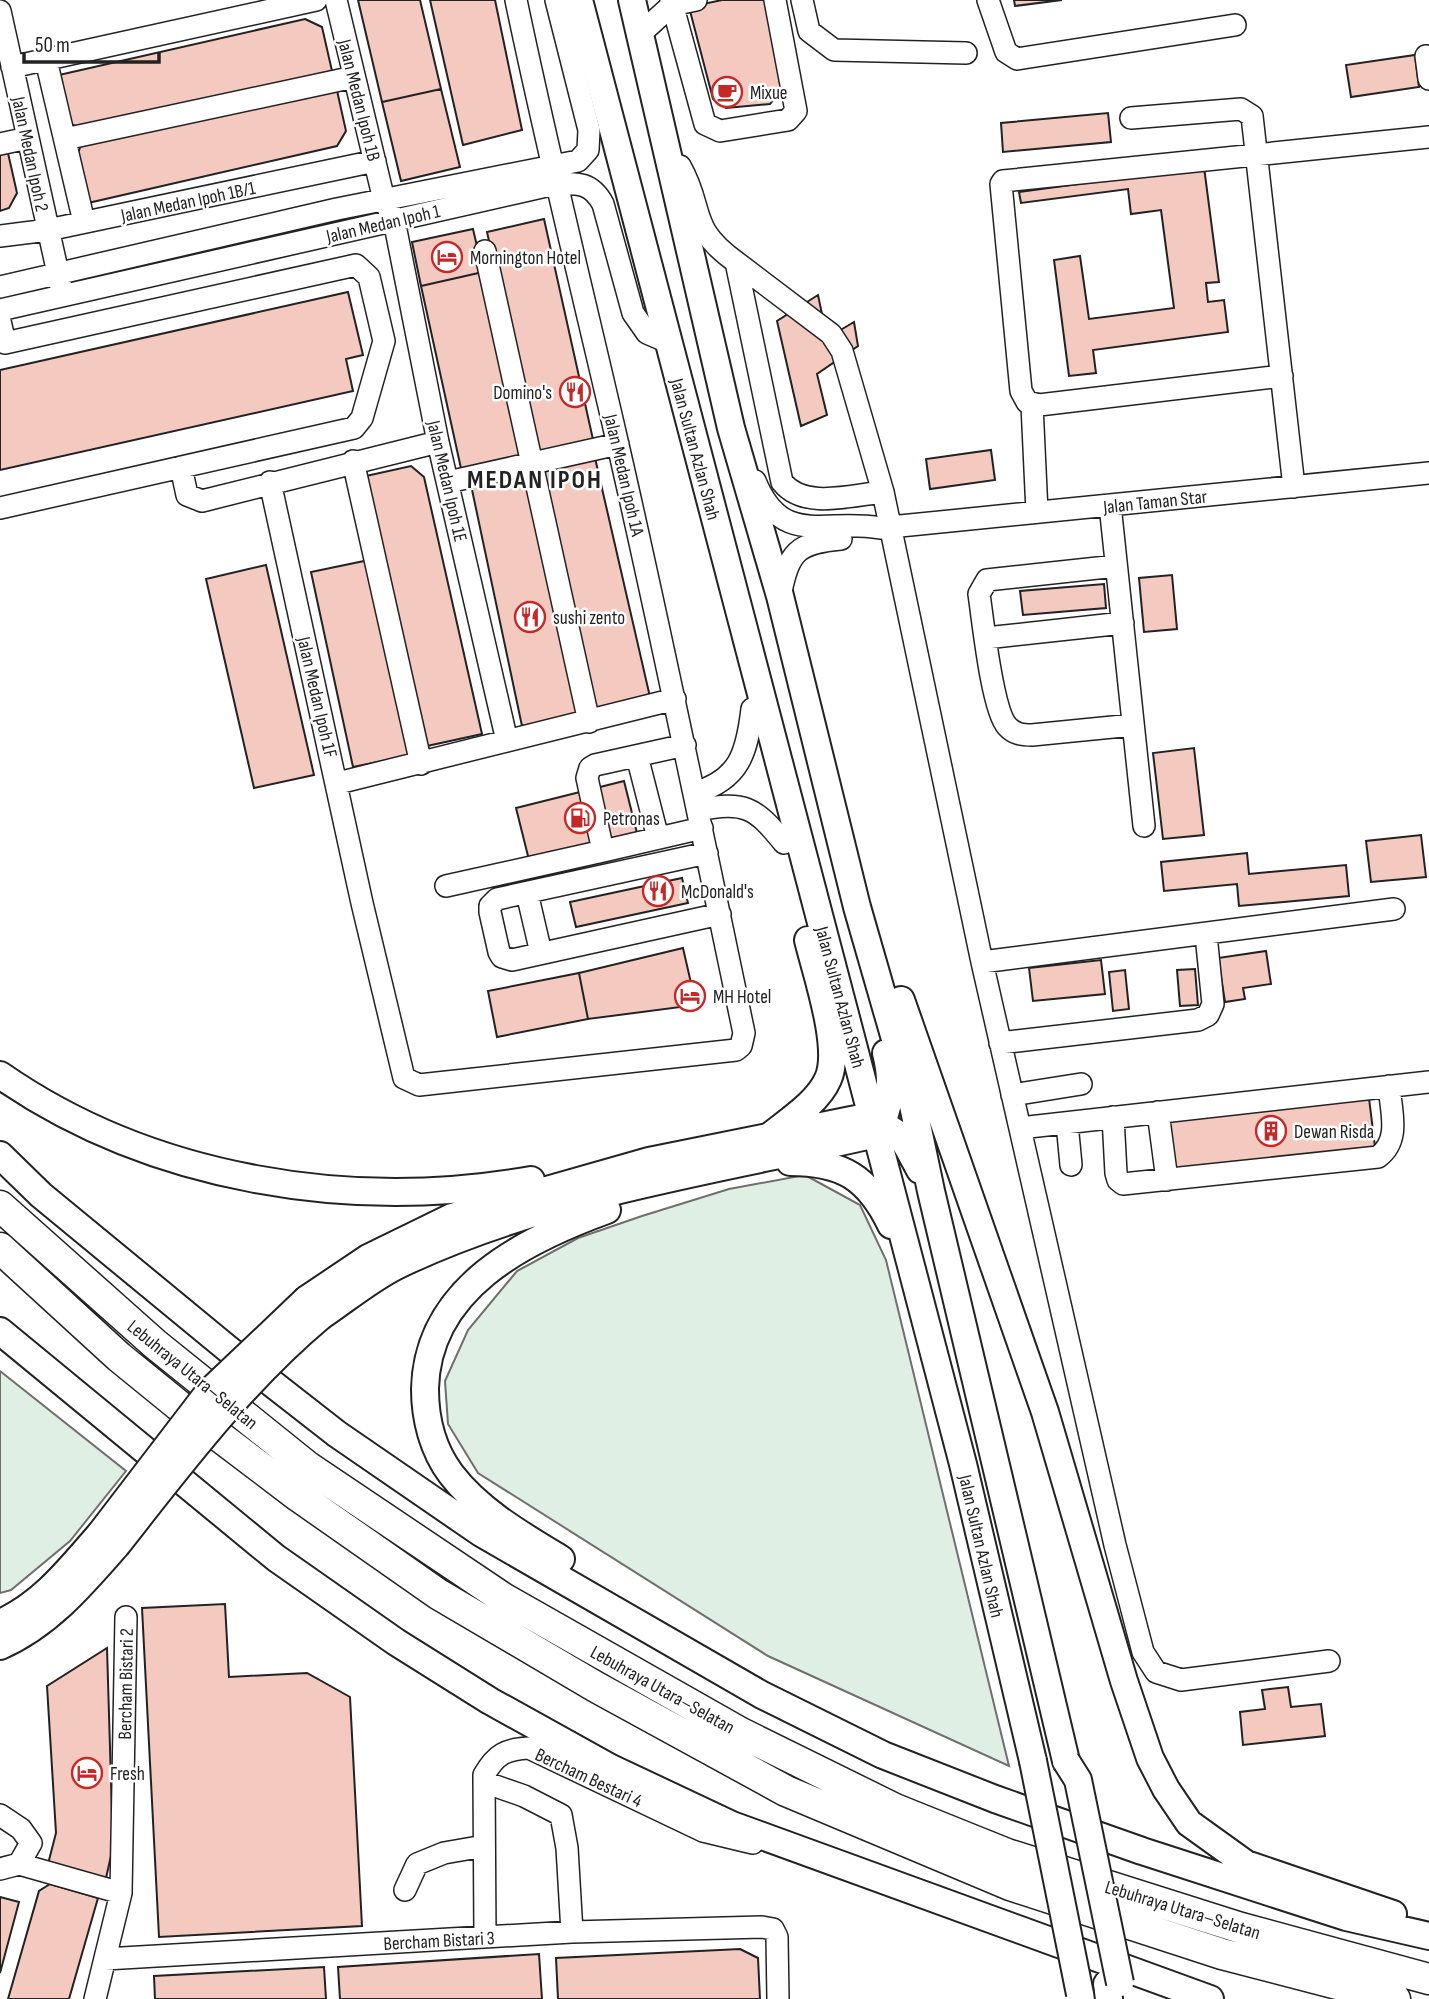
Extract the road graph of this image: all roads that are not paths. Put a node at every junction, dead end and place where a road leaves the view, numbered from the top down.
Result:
1 (316, 0) edge
2 (336, 0) edge
3 (516, 0) edge
4 (556, 0) edge
5 (579, 0) edge
6 (598, 0) edge
7 (632, 0) edge
8 (696, 0) edge
9 (775, 0) edge
10 (802, 0) edge
11 (988, 0) edge
12 (668, 2) edge
13 (0, 11) edge
14 (1235, 25) dead end
15 (640, 34) junction
16 (592, 49) junction
17 (966, 53) dead end
18 (1426, 56) dead end
19 (7, 57) edge
20 (46, 60) junction
21 (354, 77) junction
22 (1429, 79) edge
23 (1131, 118) dead end
24 (662, 134) junction
25 (1429, 137) edge
26 (28, 138) junction
27 (65, 139) junction
28 (0, 144) edge
29 (1258, 152) junction
30 (374, 162) junction
31 (553, 176) junction
32 (384, 200) junction
33 (337, 209) junction
34 (394, 220) junction
35 (84, 222) junction
36 (48, 230) junction
37 (0, 236) edge
38 (485, 251) dead end
39 (736, 262) junction
40 (58, 275) junction
41 (0, 287) edge
42 (62, 296) junction
43 (0, 310) edge
44 (0, 321) edge
45 (668, 342) junction
46 (2, 343) edge
47 (1282, 376) junction
48 (1032, 405) junction
49 (731, 429) junction
50 (438, 442) junction
51 (618, 444) junction
52 (353, 461) junction
53 (532, 463) junction
54 (181, 467) junction
55 (1429, 473) edge
56 (270, 482) junction
57 (448, 482) junction
58 (1294, 487) junction
59 (883, 492) junction
60 (1110, 505) junction
61 (0, 508) edge
62 (1037, 512) junction
63 (885, 527) junction
64 (719, 531) junction
65 (1116, 566) junction
66 (780, 596) junction
67 (1123, 623) junction
68 (986, 639) junction
69 (675, 699) junction
70 (752, 709) junction
71 (589, 722) junction
72 (1133, 725) junction
73 (507, 741) junction
74 (685, 744) junction
75 (637, 755) junction
76 (421, 764) junction
77 (338, 783) junction
78 (698, 810) junction
79 (1144, 826) dead end
80 (658, 838) junction
81 (784, 843) junction
82 (603, 851) junction
83 (707, 853) junction
84 (446, 886) dead end
85 (527, 893) junction
86 (857, 907) junction
87 (1394, 909) dead end
88 (720, 914) junction
89 (1206, 935) junction
90 (541, 954) junction
91 (982, 962) junction
92 (1000, 1043) junction
93 (0, 1075) edge
94 (1429, 1082) edge
95 (877, 1084) junction
96 (1081, 1084) dead end
97 (1390, 1086) junction
98 (1012, 1096) junction
99 (1158, 1112) junction
100 (1113, 1117) junction
101 (1067, 1123) junction
102 (877, 1124) junction
103 (1020, 1128) junction
104 (761, 1150) junction
105 (0, 1155) edge
106 (1071, 1165) dead end
107 (653, 1172) junction
108 (1167, 1180) junction
109 (930, 1191) junction
110 (0, 1206) edge
111 (0, 1248) edge
112 (908, 1261) junction
113 (0, 1331) edge
114 (108, 1540) junction
115 (126, 1617) dead end
116 (0, 1623) edge
117 (0, 1646) edge
118 (1130, 1656) junction
119 (1329, 1661) dead end
120 (762, 1695) junction
121 (484, 1782) junction
122 (0, 1815) edge
123 (484, 1846) junction
124 (817, 1858) junction
125 (10, 1866) edge
126 (405, 1890) dead end
127 (121, 1893) junction
128 (1429, 1927) edge
129 (572, 1932) junction
130 (1429, 1936) edge
131 (485, 1937) junction
132 (105, 1959) junction
133 (1429, 1979) edge
134 (1115, 1991) edge
135 (1080, 1996) edge
136 (95, 1999) edge
137 (778, 1999) edge
138 (1210, 1999) edge
139 (1395, 1999) edge

1 - 20 street
2 - 21 street, Jalan Medan Ipoh 1B
3 - 31 street, Jalan Medan Ipoh 1A
4 - 31 street, Jalan Medan Ipoh 1
5 - 16 main road, Jalan Sultan Azlan Shah
6 - 16 main road
7 - 15 main road, Jalan Sultan Azlan Shah
8 - 12 street
9 - 12 street
10 - 17 street
11 - 14 street
12 - 15 street
13 - 19 street, Jalan Medan Ipoh 2
15 - 24 main road, Jalan Sultan Azlan Shah
16 - 45 main road, Jalan Sultan Azlan Shah
18 - 22 street
19 - 20 street
19 - 26 street, Jalan Medan Ipoh 2
20 - 27 street
21 - 27 street
21 - 30 street, Jalan Medan Ipoh 1B
23 - 29 street
24 - 39 street
24 - 49 main road, Jalan Sultan Azlan Shah
25 - 29 street
26 - 28 street
26 - 36 street, Jalan Medan Ipoh 2
27 - 35 street
29 - 47 street
29 - 48 street
30 - 32 street, Jalan Medan Ipoh 1B
30 - 35 street, Jalan Medan Ipoh 1B/1
31 - 32 street, Jalan Medan Ipoh 1
31 - 34 street, Jalan Medan Ipoh 1
31 - 45 street, Jalan Medan Ipoh 1
31 - 51 street, Jalan Medan Ipoh 1A
32 - 33 street, Jalan Medan Ipoh 1
33 - 34 street
33 - 40 street, Jalan Medan Ipoh 1
34 - 42 street, Jalan Medan Ipoh 1
34 - 50 street, Jalan Medan Ipoh 1E
35 - 36 street, Jalan Medan Ipoh 1B/1
36 - 37 street, Jalan Medan Ipoh 1B/1
36 - 40 street, Jalan Medan Ipoh 2
38 - 53 street
39 - 59 street
39 - 59 street
40 - 41 street, Jalan Medan Ipoh 1
40 - 42 street, Jalan Medan Ipoh 2
42 - 43 street, Jalan Medan Ipoh 1
44 - 46 street
45 - 64 main road, Jalan Sultan Azlan Shah
46 - 54 street
47 - 48 street
47 - 58 street
48 - 62 street
49 - 63 street, Jalan Taman Star
49 - 66 main road, Jalan Sultan Azlan Shah
49 - 95 main road
50 - 52 street
50 - 57 street, Jalan Medan Ipoh 1E
51 - 53 street
51 - 69 street, Jalan Medan Ipoh 1A
52 - 56 street
52 - 76 street
53 - 57 street
53 - 71 street
54 - 56 street
54 - 61 street
55 - 58 street, Jalan Taman Star
56 - 77 street, Jalan Medan Ipoh 1F
57 - 73 street, Jalan Medan Ipoh 1E
58 - 60 street, Jalan Taman Star
59 - 63 street
60 - 62 street, Jalan Taman Star
60 - 65 street
62 - 63 street, Jalan Taman Star
63 - 66 street, Jalan Taman Star
63 - 91 street
64 - 70 main road
64 - 95 main road, Jalan Sultan Azlan Shah
65 - 67 street
65 - 68 street
66 - 86 main road, Jalan Sultan Azlan Shah
67 - 68 street
67 - 72 street
68 - 72 street
69 - 71 street, Jalan Medan Ipoh 1F
69 - 74 street, Jalan Medan Ipoh 1A
70 - 78 street
70 - 81 main road
71 - 73 street, Jalan Medan Ipoh 1F
72 - 79 street
73 - 76 street, Jalan Medan Ipoh 1F
74 - 75 street
74 - 78 street, Jalan Medan Ipoh 1A
75 - 80 street
75 - 82 street
76 - 77 street, Jalan Medan Ipoh 1F
77 - 88 street, Jalan Medan Ipoh 1A
78 - 80 street
78 - 81 street
78 - 83 street, Jalan Medan Ipoh 1A
80 - 82 street
81 - 104 main road
82 - 84 street
83 - 85 street
83 - 88 street, Jalan Medan Ipoh 1A
85 - 90 street
85 - 90 street
86 - 109 main road, Jalan Sultan Azlan Shah
86 - 118 main road
87 - 89 street
88 - 90 street
89 - 91 street
89 - 92 street
91 - 92 street
92 - 98 street
93 - 107 main road
94 - 97 street
95 - 102 main road, Jalan Sultan Azlan Shah
96 - 98 street
97 - 99 street
97 - 108 street
98 - 103 street
99 - 100 street
99 - 108 street
100 - 101 street
100 - 108 street
101 - 103 street
101 - 106 street
102 - 104 main road
102 - 109 main road
102 - 112 main road, Jalan Sultan Azlan Shah
103 - 118 street
104 - 107 main road
104 - 112 main road
105 - 120 main road
107 - 114 main road, bridge
107 - 120 main road
109 - 134 main road, Jalan Sultan Azlan Shah, bridge
110 - 133 highway, Lebuhraya Utara–Selatan
111 - 139 highway, Lebuhraya Utara–Selatan
112 - 135 main road, Jalan Sultan Azlan Shah, bridge
113 - 124 main road
114 - 116 main road
114 - 117 main road
115 - 127 street, Bercham Bistari 2
118 - 119 street
118 - 128 main road
120 - 130 main road
121 - 123 street
121 - 124 street, Bercham Bestari 4
121 - 129 street
122 - 125 street
123 - 126 street
123 - 131 street
124 - 138 main road
125 - 127 street
127 - 132 street, Bercham Bistari 2
129 - 131 street, Bercham Bistari 3
129 - 137 street, Bercham Bistari 3
131 - 132 street, Bercham Bistari 3
132 - 136 street, Bercham Bistari 2

